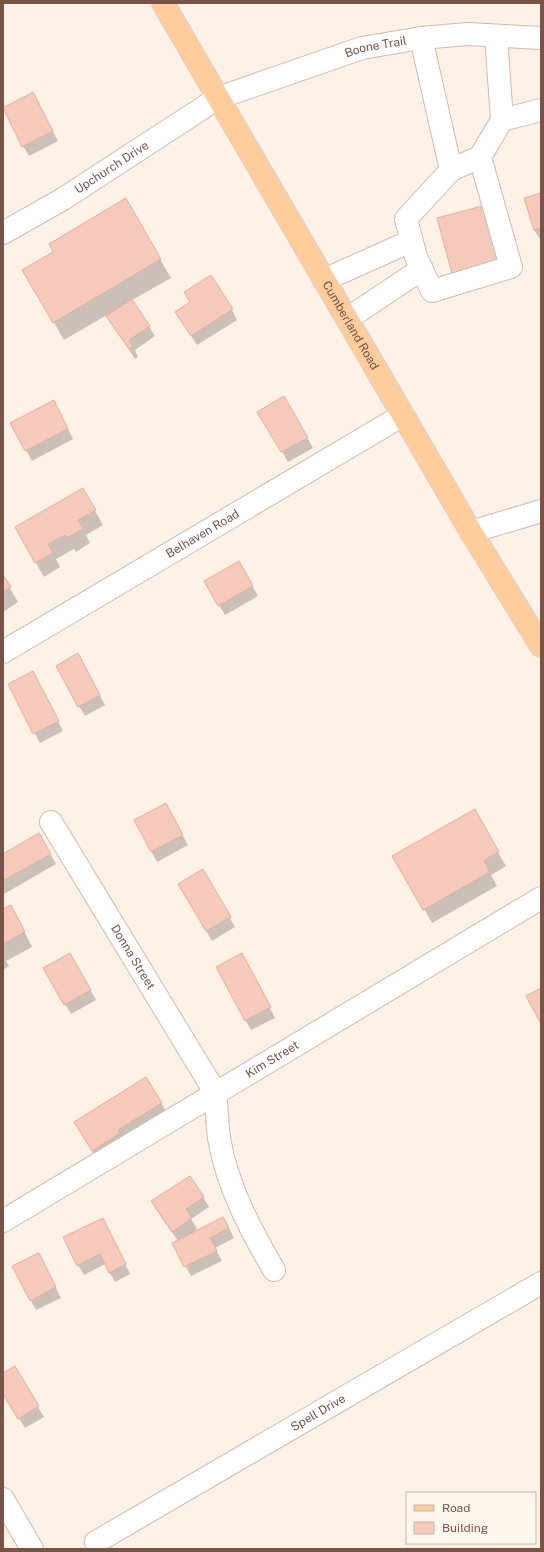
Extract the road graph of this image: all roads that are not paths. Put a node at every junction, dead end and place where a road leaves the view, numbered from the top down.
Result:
1 (163, 3) edge
2 (496, 36) junction
3 (421, 38) junction
4 (541, 38) edge
5 (218, 98) junction
6 (541, 110) edge
7 (502, 120) junction
8 (480, 157) junction
9 (451, 170) junction
10 (3, 233) edge
11 (411, 241) junction
12 (422, 269) junction
13 (324, 280) junction
14 (347, 319) junction
15 (403, 415) junction
16 (541, 511) edge
17 (471, 532) junction
18 (541, 646) edge
19 (3, 652) edge
20 (52, 822) dead end
21 (541, 898) edge
22 (215, 1092) junction
23 (3, 1221) edge
24 (274, 1270) dead end
25 (541, 1283) edge
26 (3, 1499) edge
27 (96, 1542) dead end
28 (32, 1549) edge

1 - 5 main road, Cumberland Road
2 - 3 street, Boone Trail
2 - 4 street, Boone Trail
2 - 7 street
3 - 5 street, Boone Trail
3 - 9 street
5 - 10 street, Upchurch Drive
5 - 13 main road, Cumberland Road
6 - 7 street
7 - 8 street
8 - 9 street
8 - 12 street
9 - 11 street
11 - 12 street
11 - 13 street
12 - 14 street
13 - 14 main road, Cumberland Road
14 - 15 main road, Cumberland Road
15 - 17 main road, Cumberland Road
15 - 19 street, Belhaven Road
16 - 17 street
17 - 18 main road, Cumberland Road
20 - 22 street, Donna Street
21 - 22 street, Kim Street
22 - 23 street, Kim Street
22 - 24 street
25 - 27 street, Spell Drive
26 - 28 street

